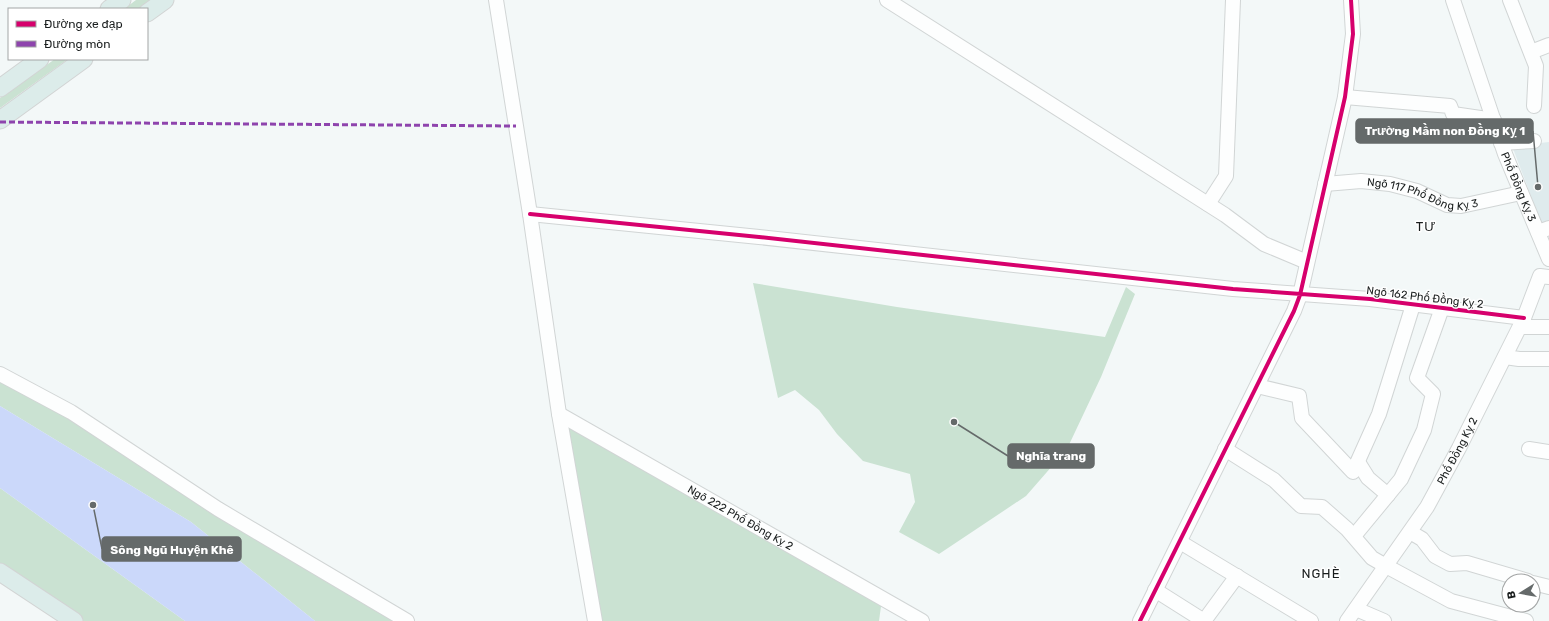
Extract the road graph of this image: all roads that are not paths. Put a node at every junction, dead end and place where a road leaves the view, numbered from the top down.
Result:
1 (122, 0) edge
2 (166, 0) edge
3 (496, 0) edge
4 (887, 0) edge
5 (1233, 0) edge
6 (1352, 0) edge
7 (1453, 0) edge
8 (1510, 0) edge
9 (110, 8) edge
10 (148, 12) edge
11 (1549, 45) edge
12 (1530, 52) junction
13 (39, 60) edge
14 (83, 60) edge
15 (0, 88) edge
16 (1345, 97) junction
17 (1534, 106) dead end
18 (0, 120) edge
19 (1494, 120) junction
20 (1534, 141) dead end
21 (1501, 143) junction
22 (1324, 184) junction
23 (1521, 193) junction
24 (1208, 204) junction
25 (530, 214) junction
26 (1543, 230) edge
27 (1549, 259) edge
28 (1307, 262) junction
29 (1549, 277) edge
30 (1300, 295) junction
31 (1413, 305) junction
32 (1442, 308) junction
33 (1522, 323) junction
34 (1549, 327) edge
35 (1505, 357) junction
36 (1549, 359) edge
37 (0, 374) edge
38 (1257, 386) junction
39 (559, 414) junction
40 (1529, 448) dead end
41 (1225, 449) junction
42 (1549, 452) edge
43 (1358, 462) junction
44 (1388, 495) junction
45 (1410, 532) junction
46 (1354, 536) junction
47 (1180, 542) junction
48 (1386, 566) junction
49 (0, 572) edge
50 (1501, 573) edge
51 (1237, 576) junction
52 (1156, 590) junction
53 (1356, 609) junction
54 (74, 621) edge
55 (407, 621) edge
56 (596, 621) edge
57 (922, 621) edge
58 (1140, 621) edge
59 (1312, 621) edge
60 (1347, 621) edge
61 (1384, 621) edge
62 (1526, 621) edge

1 - 9 main road
2 - 10 main road
3 - 25 street
4 - 24 street
5 - 24 street
6 - 16 street
7 - 19 street, Phố Đồng Kỵ 3
8 - 12 street
11 - 12 street
12 - 17 street
13 - 15 main road
14 - 18 main road
16 - 19 street
16 - 22 street
19 - 21 street, Phố Đồng Kỵ 3
20 - 21 street
21 - 23 street, Phố Đồng Kỵ 3
22 - 23 street, Ngõ 117 Phố Đồng Kỵ 3
22 - 28 street
23 - 26 street, Phố Đồng Kỵ 3
24 - 28 street
25 - 30 street, Ngõ 162 Phố Đồng Kỵ 2
25 - 39 street
26 - 27 street, Phố Đồng Kỵ 3
28 - 30 street
29 - 33 street, Phố Đồng Kỵ 2
30 - 31 street, Ngõ 162 Phố Đồng Kỵ 2
30 - 38 street
31 - 32 street, Ngõ 162 Phố Đồng Kỵ 2
31 - 43 street
32 - 33 street, Ngõ 162 Phố Đồng Kỵ 2
32 - 44 street
33 - 34 street, Ngõ 162 Phố Đồng Kỵ 2
33 - 35 street, Phố Đồng Kỵ 2
35 - 36 street
35 - 45 street, Phố Đồng Kỵ 2
37 - 55 street
38 - 41 street
38 - 43 street
39 - 56 street
39 - 57 street, Ngõ 222 Phố Đồng Kỵ 2
40 - 42 street
41 - 46 street
41 - 47 street
43 - 44 street
44 - 46 street
45 - 48 street, Phố Đồng Kỵ 2
45 - 50 street
46 - 48 street
47 - 51 street
47 - 52 street
48 - 53 street, Phố Đồng Kỵ 2
48 - 62 street
49 - 54 main road
51 - 52 street
51 - 59 street
52 - 58 street
53 - 60 street, Phố Đồng Kỵ 2
53 - 61 street

